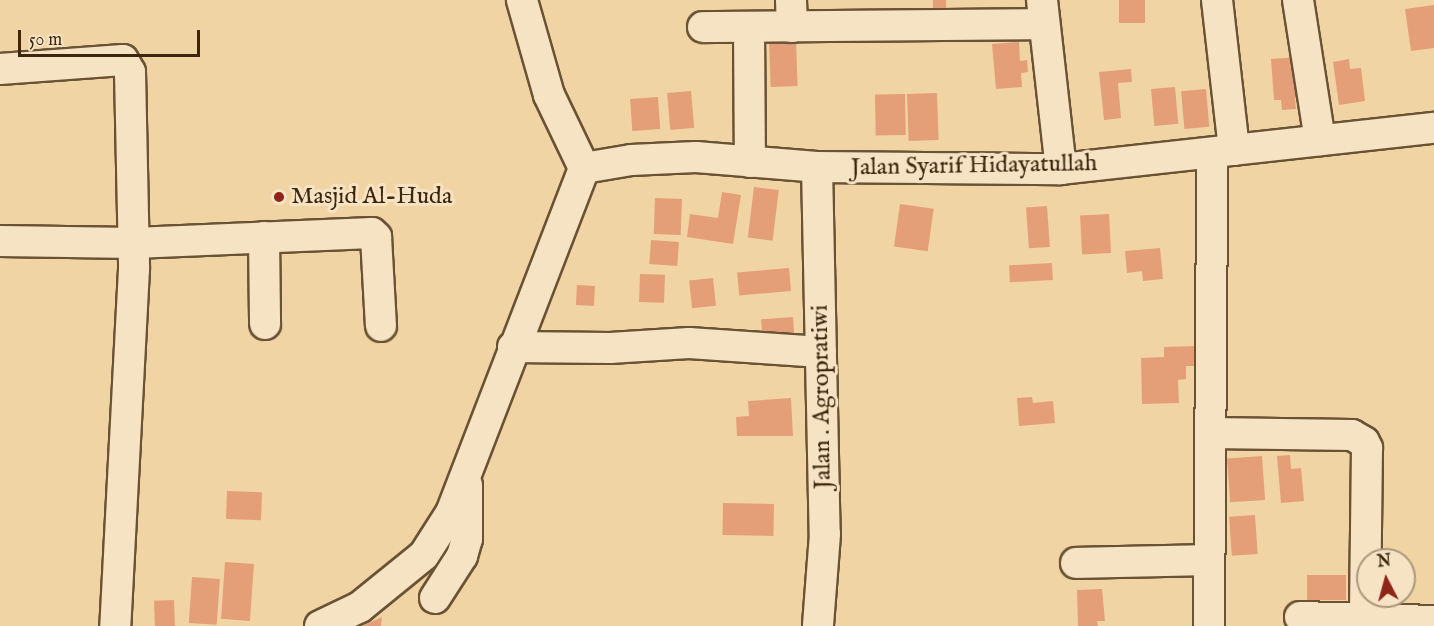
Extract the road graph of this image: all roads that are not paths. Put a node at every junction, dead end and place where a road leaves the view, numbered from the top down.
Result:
1 (522, 0) edge
2 (1217, 0) edge
3 (1298, 0) edge
4 (1042, 12) edge
5 (791, 14) edge
6 (703, 27) dead end
7 (749, 27) junction
8 (0, 69) edge
9 (1434, 128) edge
10 (1320, 140) junction
11 (1223, 152) junction
12 (750, 162) junction
13 (817, 167) junction
14 (584, 168) junction
15 (1061, 170) junction
16 (264, 237) junction
17 (0, 241) edge
18 (134, 243) junction
19 (266, 324) dead end
20 (381, 326) dead end
21 (513, 347) junction
22 (821, 352) junction
23 (1211, 433) junction
24 (467, 473) junction
25 (1208, 560) junction
26 (1076, 563) dead end
27 (435, 598) dead end
28 (1300, 617) dead end
29 (1365, 617) junction
30 (1434, 621) edge
31 (115, 626) edge
32 (320, 626) edge
33 (818, 626) edge
34 (1209, 626) edge

1 - 14 street
2 - 11 street
3 - 10 street
4 - 5 street
4 - 15 street
5 - 7 street
6 - 7 street
7 - 12 street
8 - 18 street
9 - 10 street, Jalan Syarif Hidayatullah
10 - 11 street, Jalan Syarif Hidayatullah
11 - 15 street, Jalan Syarif Hidayatullah
11 - 23 street
12 - 13 street, Jalan Syarif Hidayatullah
12 - 14 street, Jalan Syarif Hidayatullah
13 - 15 street, Jalan Syarif Hidayatullah
13 - 22 street, Jalan . Agropratiwi
14 - 21 street
16 - 18 street
16 - 19 street
16 - 20 street
17 - 18 street
18 - 31 street
21 - 22 street
21 - 24 street
22 - 33 street, Jalan . Agropratiwi
23 - 25 street
23 - 29 street
24 - 27 street
24 - 32 street
25 - 26 street
25 - 34 street
28 - 29 street
29 - 30 street

